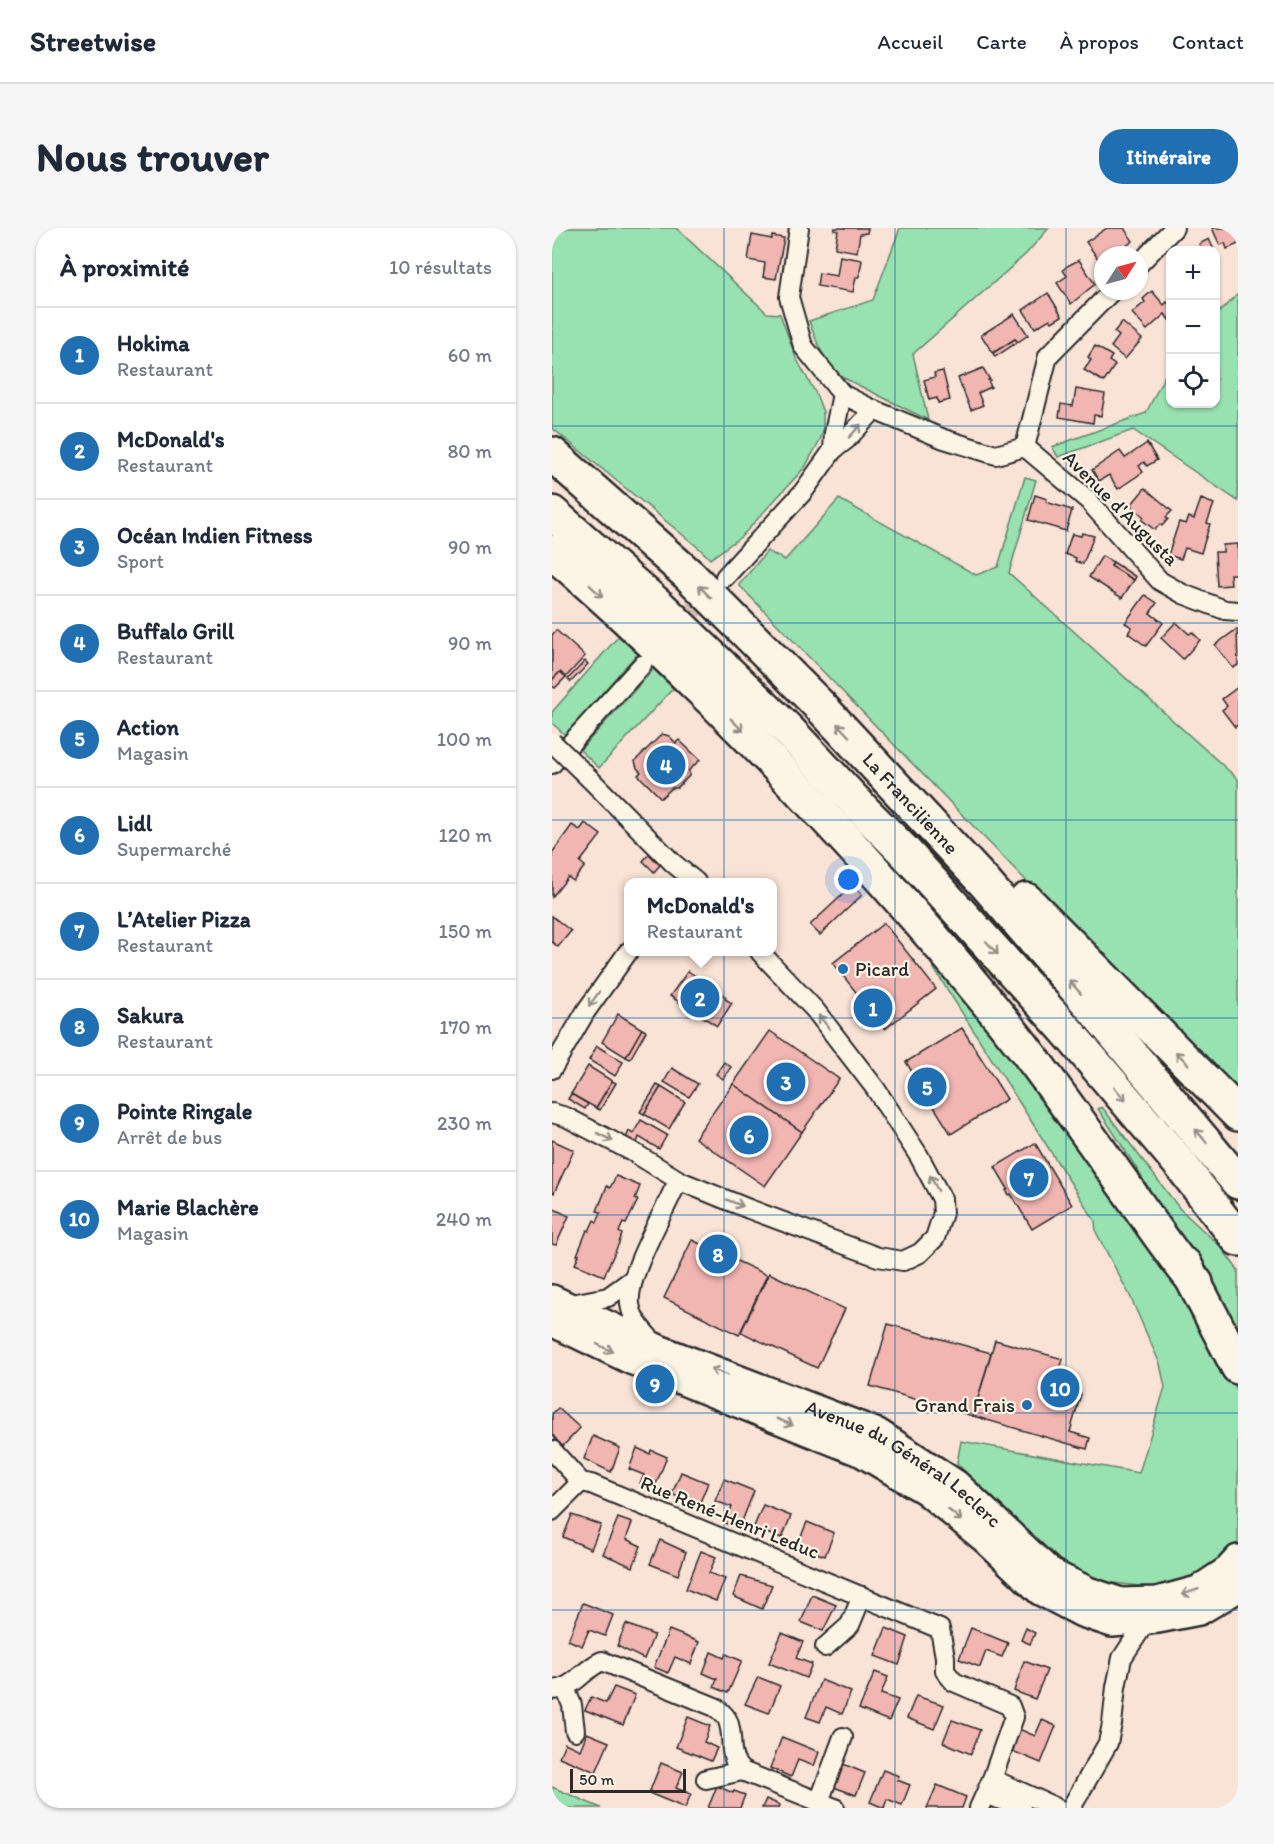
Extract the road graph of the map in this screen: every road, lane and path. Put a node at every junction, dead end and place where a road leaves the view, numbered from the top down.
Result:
1 (1174, 228) edge
2 (798, 229) edge
3 (1148, 255) edge
4 (1103, 300) edge
5 (842, 394) junction
6 (874, 410) junction
7 (1025, 447) junction
8 (833, 450) junction
9 (552, 454) edge
10 (552, 513) edge
11 (552, 552) edge
12 (725, 577) tunnel mouth
13 (1238, 611) edge
14 (642, 665) dead end
15 (552, 742) edge
16 (552, 764) edge
17 (866, 813) junction
18 (954, 850) junction
19 (690, 878) edge
20 (624, 956) edge
21 (765, 956) edge
22 (552, 1069) edge
23 (552, 1113) edge
24 (1238, 1114) edge
25 (680, 1181) junction
26 (1238, 1182) edge
27 (1238, 1239) edge
28 (633, 1279) junction
29 (1196, 1283) junction
30 (556, 1309) edge
31 (659, 1349) junction
32 (1238, 1367) edge
33 (552, 1450) edge
34 (581, 1482) junction
35 (552, 1511) edge
36 (1238, 1560) edge
37 (1238, 1588) edge
38 (861, 1596) junction
39 (1147, 1620) junction
40 (1112, 1623) junction
41 (825, 1647) dead end
42 (1122, 1659) junction
43 (559, 1689) edge
44 (575, 1731) dead end
45 (843, 1737) dead end
46 (742, 1771) junction
47 (706, 1779) dead end
48 (986, 1794) edge
49 (827, 1805) edge
50 (1021, 1808) edge
51 (1057, 1808) edge
52 (1071, 1808) edge

1 - 3 street
2 - 5 street
4 - 7 street
5 - 6 street
5 - 8 street
6 - 7 street
8 -> 6 street
7 - 13 street, Avenue d'Augusta
8 - 12 street
18 -> 9 highway, La Francilienne
10 - 17 highway, La Francilienne
11 -> 29 highway
14 - 16 street
15 - 19 street, bridge
17 -> 27 highway, La Francilienne
17 - 29 highway
24 -> 18 highway
26 -> 18 highway, La Francilienne
20 -> 22 street
25 -> 21 street
23 -> 25 street
25 - 28 street
28 - 30 street
28 - 31 street
29 - 32 highway
30 - 31 main road, Avenue du Général Leclerc
30 -> 40 main road, Avenue du Général Leclerc
36 -> 31 main road, Avenue du Général Leclerc
33 - 34 street, Rue René-Henri Leduc
34 - 35 street
34 - 38 street, Rue René-Henri Leduc
37 - 39 main road, Avenue du Général Leclerc
38 - 41 street
38 - 48 street, Rue René-Henri Leduc
39 - 40 main road, Avenue du Général Leclerc
39 - 42 street
40 - 42 street
42 - 52 street
43 - 44 street
43 - 46 street
45 - 49 street
46 - 47 street
46 - 49 street
48 - 50 street
48 - 51 street

